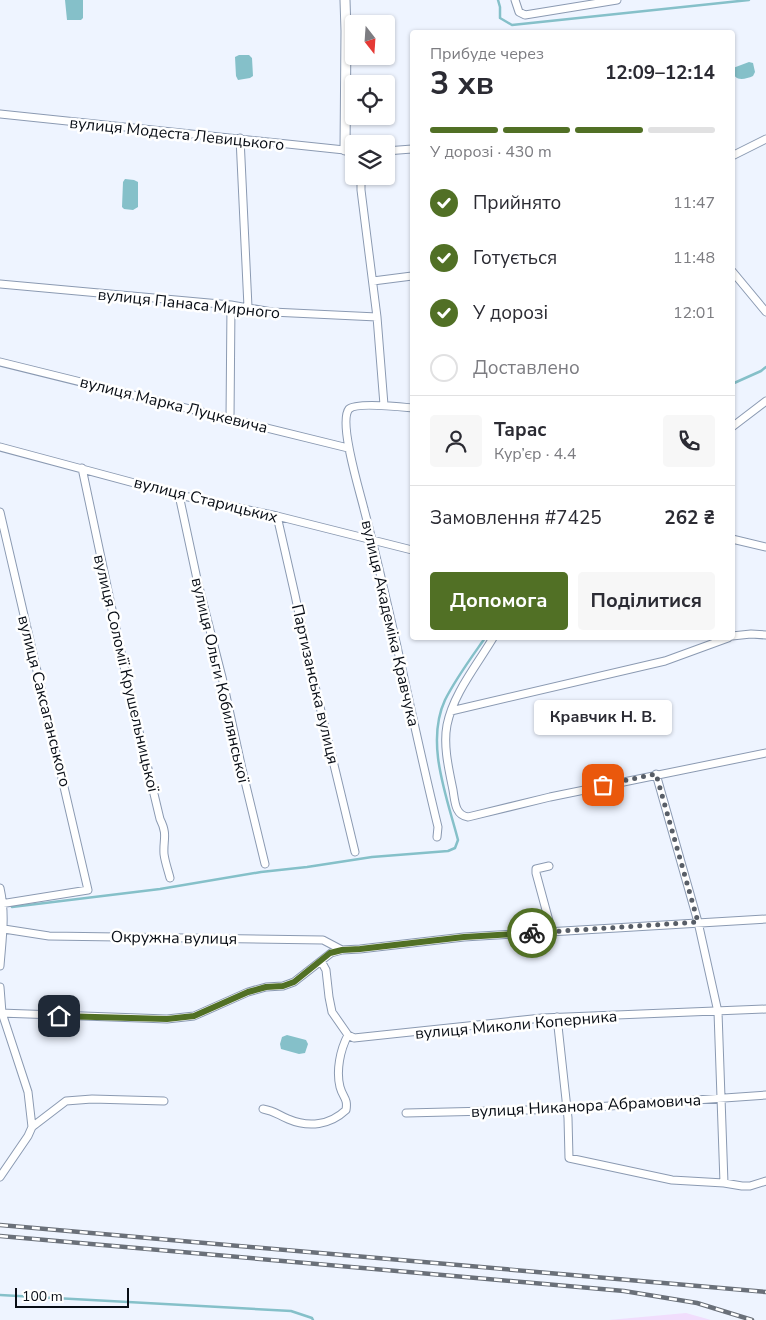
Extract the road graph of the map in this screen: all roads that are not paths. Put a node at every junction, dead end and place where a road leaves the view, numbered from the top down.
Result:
1 (345, 0) edge
2 (515, 0) edge
3 (617, 0) edge
4 (0, 114) edge
5 (349, 135) edge
6 (240, 138) junction
7 (766, 139) edge
8 (410, 149) edge
9 (345, 150) edge
10 (395, 150) edge
11 (735, 154) edge
12 (361, 185) edge
13 (735, 274) edge
14 (410, 276) edge
15 (373, 281) junction
16 (0, 284) edge
17 (231, 305) junction
18 (248, 308) junction
19 (766, 312) edge
20 (377, 317) junction
21 (0, 362) edge
22 (766, 401) edge
23 (384, 405) junction
24 (410, 408) edge
25 (230, 418) junction
26 (735, 425) edge
27 (0, 447) edge
28 (348, 448) junction
29 (82, 468) junction
30 (179, 495) junction
31 (0, 512) edge
32 (277, 516) junction
33 (735, 540) edge
34 (373, 541) junction
35 (766, 547) edge
36 (410, 550) edge
37 (735, 636) edge
38 (766, 636) edge
39 (492, 640) edge
40 (723, 640) edge
41 (451, 711) junction
42 (766, 753) edge
43 (656, 774) junction
44 (437, 837) dead end
45 (355, 852) dead end
46 (265, 864) dead end
47 (549, 866) dead end
48 (170, 878) dead end
49 (0, 888) edge
50 (2, 904) edge
51 (766, 919) edge
52 (698, 922) junction
53 (4, 929) junction
54 (552, 932) junction
55 (342, 950) junction
56 (321, 962) junction
57 (0, 966) edge
58 (0, 987) edge
59 (766, 1009) edge
60 (718, 1012) junction
61 (1, 1013) edge
62 (557, 1018) junction
63 (348, 1035) junction
64 (766, 1095) edge
65 (721, 1097) junction
66 (164, 1101) dead end
67 (263, 1109) dead end
68 (566, 1109) junction
69 (406, 1113) dead end
70 (32, 1127) junction
71 (0, 1177) edge
72 (766, 1181) edge
73 (724, 1183) junction

1 - 5 street
2 - 3 street
4 - 6 street, вулиця Модеста Левицького
6 - 9 street, вулиця Модеста Левицького
6 - 18 street
7 - 11 street
8 - 10 street
12 - 15 street
13 - 19 street
14 - 15 street
15 - 20 street
16 - 17 street, вулиця Панаса Мирного
17 - 18 street, вулиця Панаса Мирного
17 - 25 street
18 - 20 street, вулиця Панаса Мирного
20 - 23 street
21 - 25 street, вулиця Марка Луцкевича
22 - 26 street
23 - 24 street
23 - 28 street, вулиця Академіка Кравчука
25 - 28 street, вулиця Марка Луцкевича
27 - 29 street, вулиця Старицьких
28 - 34 street, вулиця Академіка Кравчука
29 - 30 street, вулиця Старицьких
29 - 48 street, вулиця Соломії Крушельницької
30 - 32 street, вулиця Старицьких
30 - 46 street, вулиця Ольги Кобилянської
31 - 50 street, вулиця Саксаганського
32 - 34 street, вулиця Старицьких
32 - 45 street, Партизанська вулиця
33 - 35 street
34 - 36 street, вулиця Старицьких
34 - 44 street, вулиця Академіка Кравчука
37 - 38 street
39 - 41 street
40 - 41 street
41 - 43 street
42 - 43 street
43 - 52 street
47 - 54 street
49 - 50 street
50 - 53 street
51 - 52 street, Окружна вулиця
52 - 54 street, Окружна вулиця
52 - 60 street
53 - 55 street, Окружна вулиця
53 - 57 street
54 - 55 street, Окружна вулиця
55 - 56 street, Окружна вулиця
56 - 61 street, Окружна вулиця
56 - 63 street
58 - 61 street
59 - 60 street, вулиця Миколи Коперника
60 - 62 street, вулиця Миколи Коперника
60 - 65 street
61 - 70 street
62 - 63 street, вулиця Миколи Коперника
62 - 68 street
63 - 67 street
64 - 65 street, вулиця Никанора Абрамовича
65 - 68 street, вулиця Никанора Абрамовича
65 - 73 street
66 - 70 street
68 - 69 street, вулиця Никанора Абрамовича
68 - 73 street
70 - 71 street
72 - 73 street

